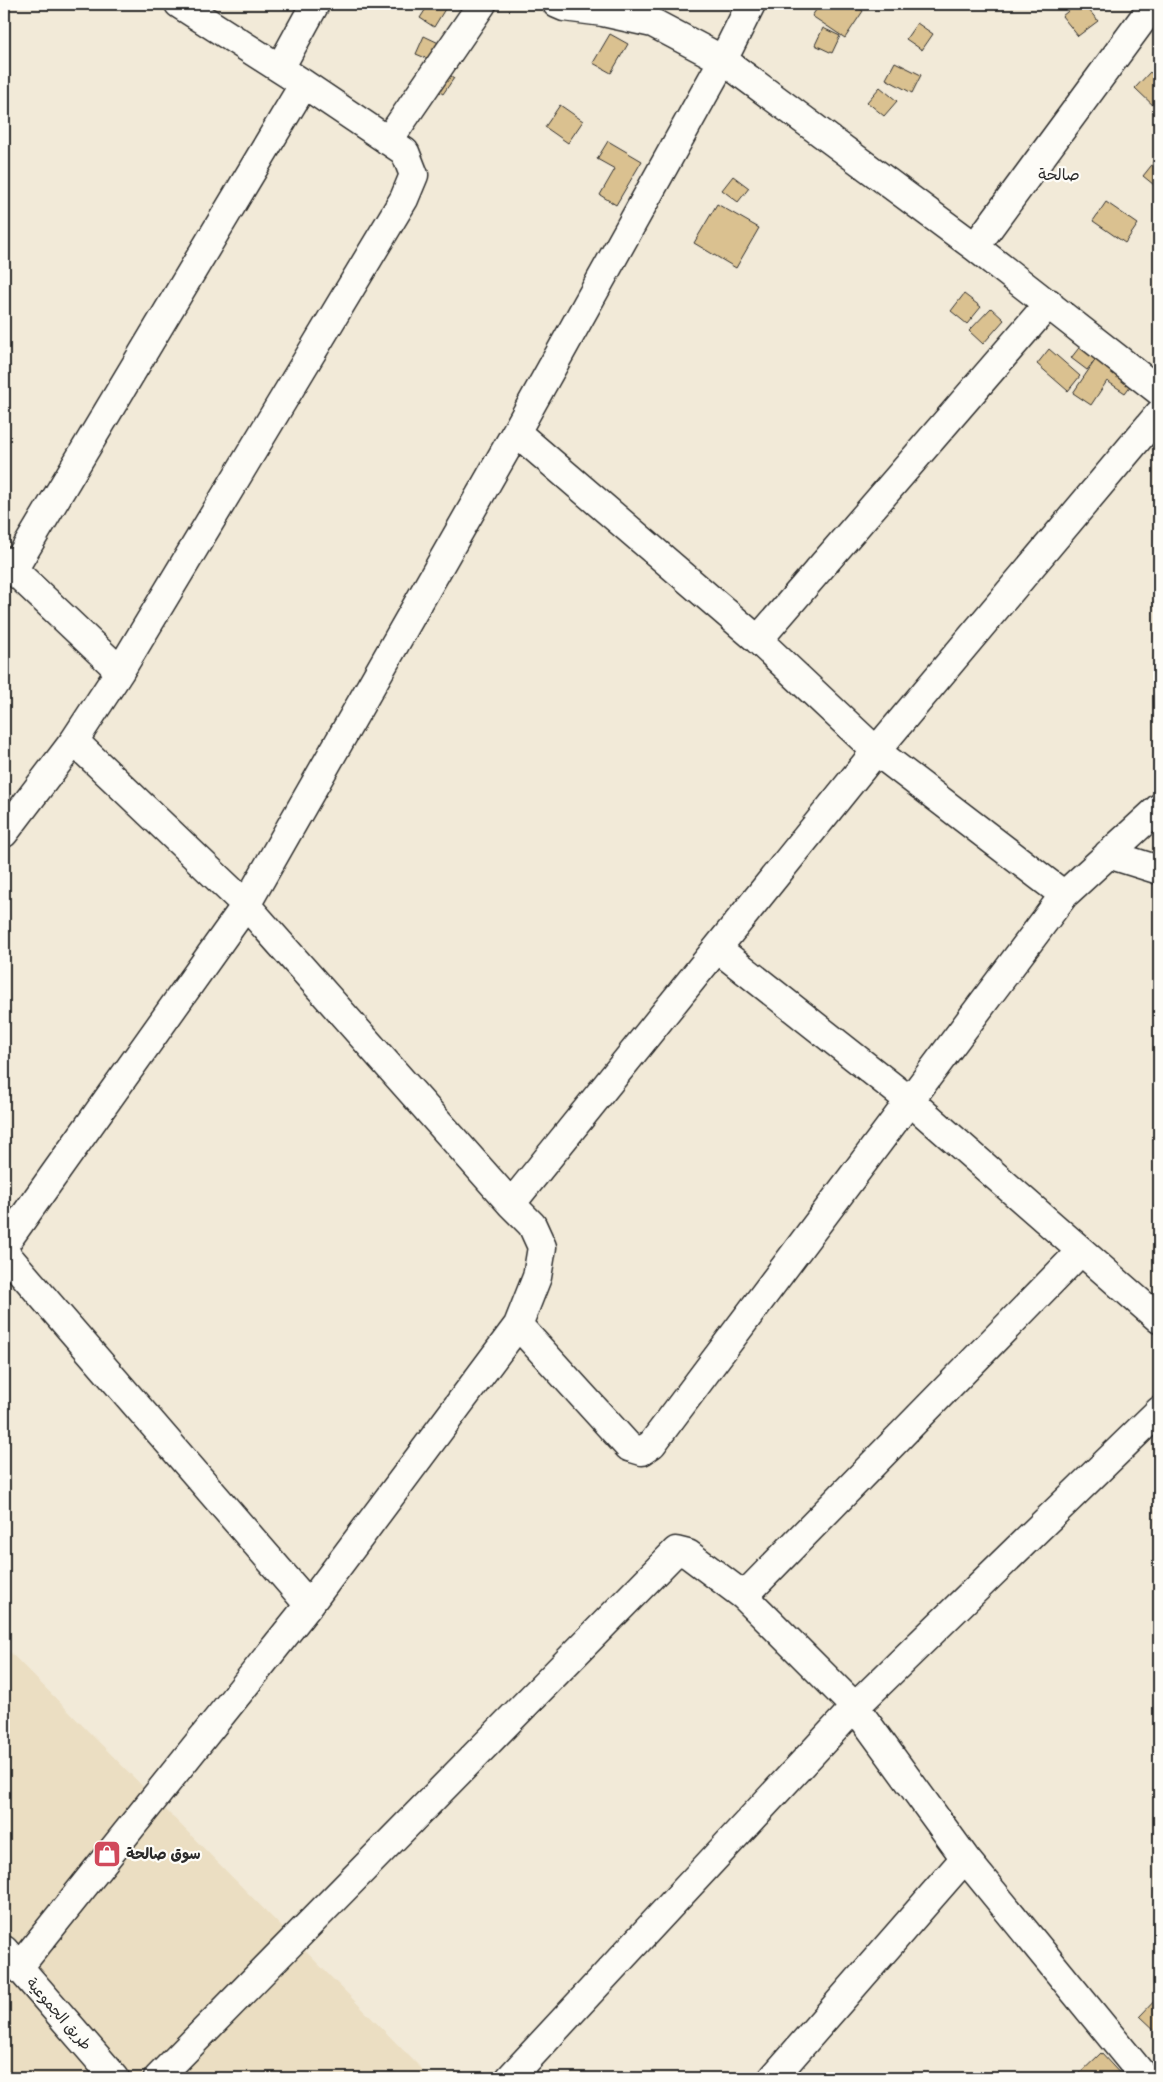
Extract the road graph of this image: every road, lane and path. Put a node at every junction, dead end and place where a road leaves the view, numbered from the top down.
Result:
1 (179, 4) edge
2 (315, 4) edge
3 (482, 4) edge
4 (557, 4) edge
5 (751, 4) edge
6 (1153, 4) edge
7 (723, 60) junction
8 (280, 68) junction
9 (304, 84) junction
10 (388, 141) junction
11 (975, 247) junction
12 (1049, 303) junction
13 (1159, 392) edge
14 (1159, 414) edge
15 (516, 432) junction
16 (8, 566) edge
17 (758, 640) junction
18 (120, 671) junction
19 (74, 741) junction
20 (876, 751) junction
21 (1159, 808) edge
22 (4, 833) edge
23 (1108, 854) junction
24 (1159, 870) edge
25 (1064, 895) junction
26 (246, 905) junction
27 (718, 949) junction
28 (910, 1101) junction
29 (511, 1204) junction
30 (4, 1245) edge
31 (4, 1252) edge
32 (1080, 1252) junction
33 (1159, 1318) edge
34 (518, 1325) junction
35 (1159, 1411) edge
36 (744, 1596) junction
37 (309, 1605) junction
38 (855, 1707) junction
39 (965, 1858) junction
40 (11, 1959) edge
41 (115, 2078) edge
42 (158, 2078) edge
43 (510, 2078) edge
44 (773, 2078) edge
45 (1146, 2078) edge

1 - 8 street
2 - 8 street
3 - 10 street
4 - 7 street
5 - 7 street
6 - 11 street
7 - 11 street
7 - 15 street
8 - 9 street
9 - 10 street
9 - 16 street
10 - 18 street
11 - 12 street
12 - 13 street
12 - 17 street
14 - 20 street
15 - 17 street
15 - 26 street
16 - 18 street
17 - 20 street
18 - 19 street
19 - 22 street
19 - 26 street
20 - 25 street
20 - 27 street
21 - 23 street
23 - 24 street
23 - 25 street
25 - 28 street
26 - 29 street
26 - 30 street
27 - 28 street
27 - 29 street
28 - 32 street
28 - 34 street
29 - 34 street
31 - 37 street
32 - 33 street
32 - 36 street
34 - 37 street
35 - 38 street
36 - 38 street
36 - 42 street
37 - 40 street
38 - 39 street
38 - 43 street
39 - 44 street
39 - 45 street
40 - 41 street, طريق الجموعية

